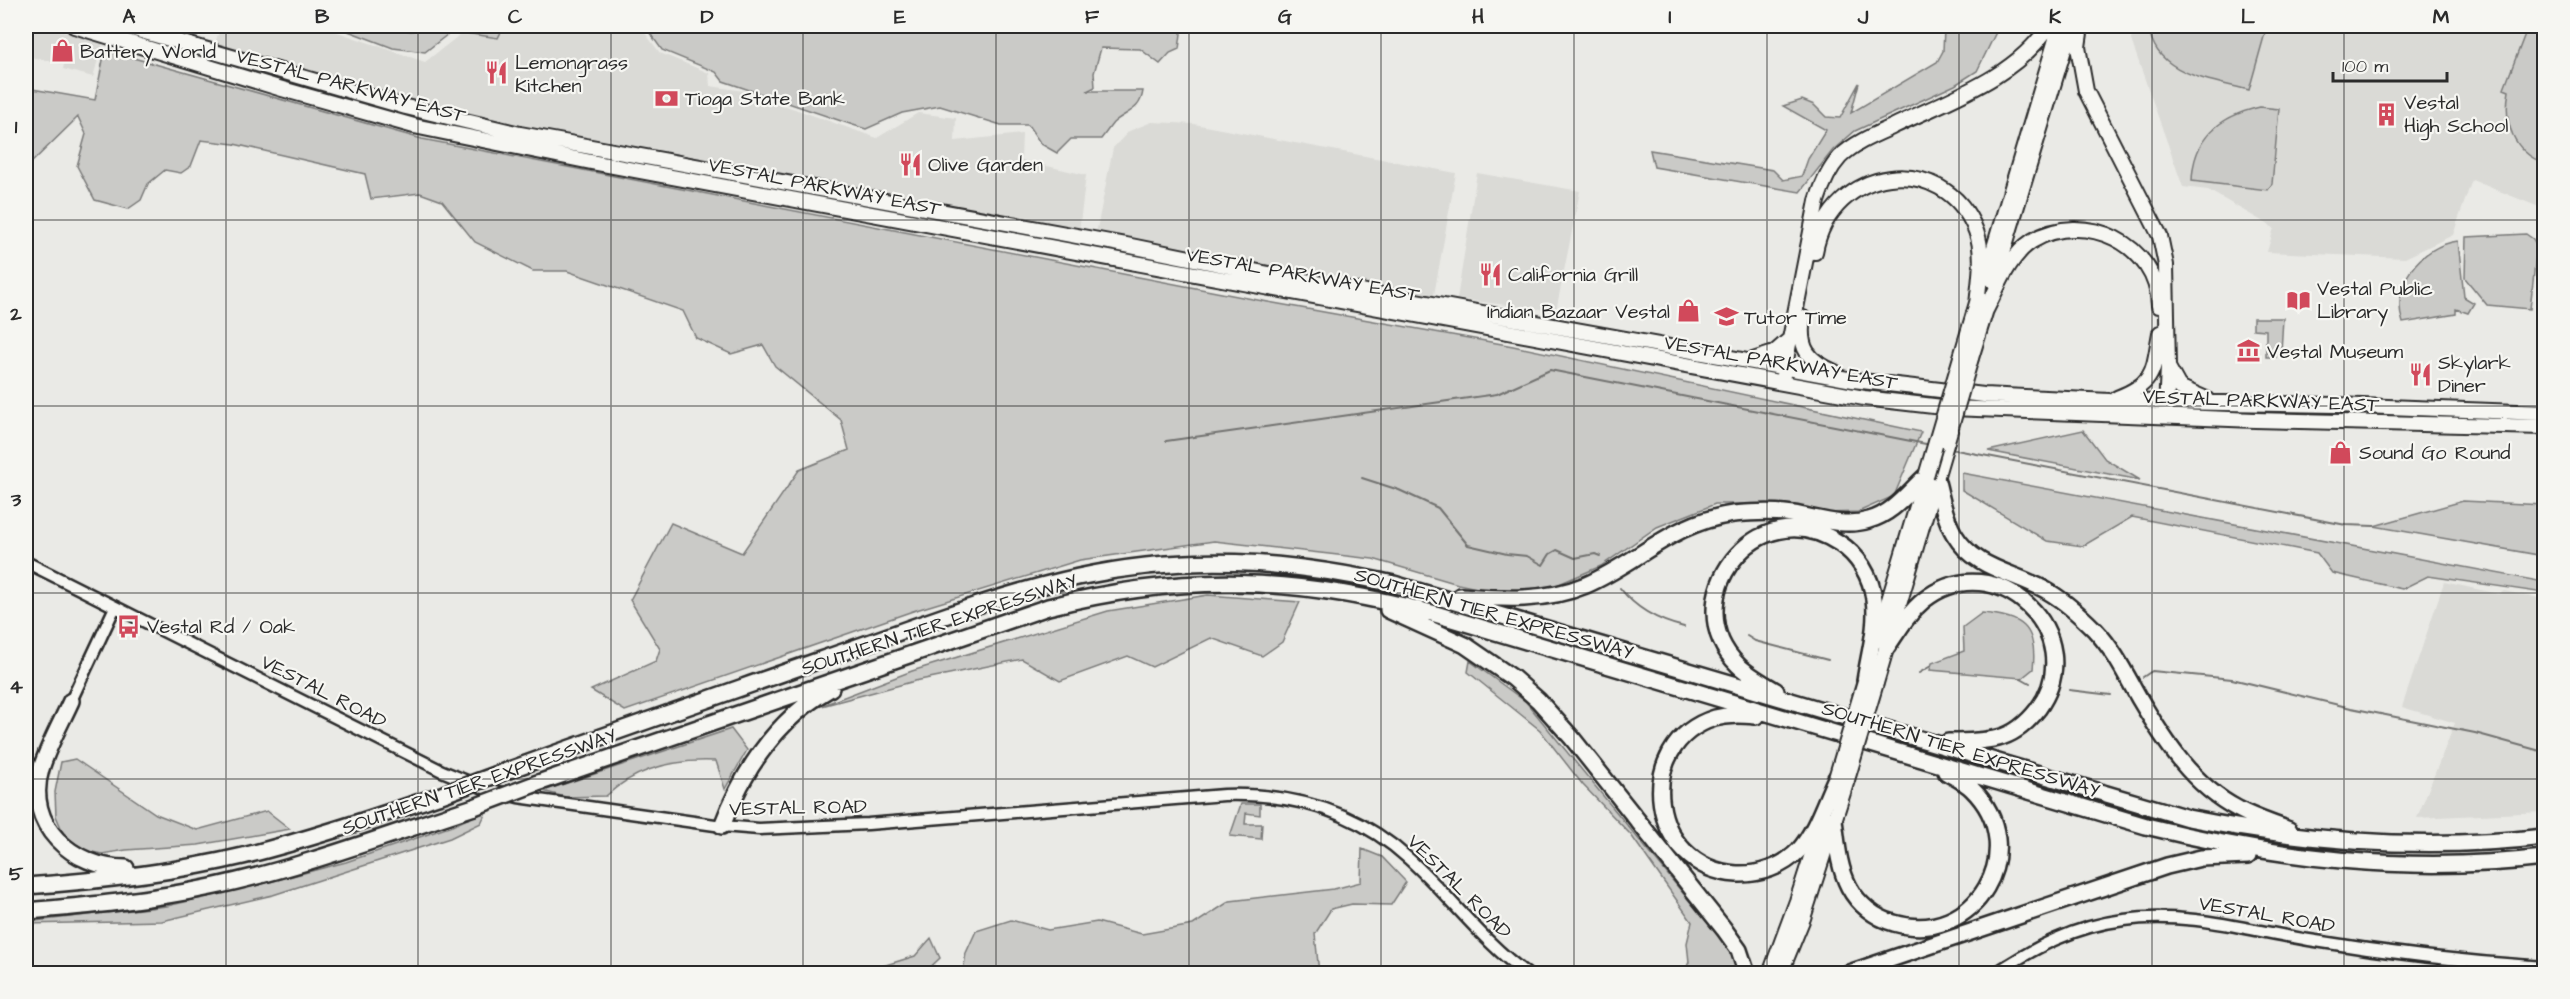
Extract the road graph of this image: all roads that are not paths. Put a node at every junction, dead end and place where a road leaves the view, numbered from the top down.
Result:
1 (74, 26) edge
2 (124, 26) edge
3 (2049, 26) edge
4 (2060, 26) edge
5 (2071, 26) edge
6 (2081, 26) edge
7 (1981, 307) junction
8 (2160, 333) junction
9 (1796, 336) junction
10 (1749, 362) junction
11 (2168, 368) junction
12 (1790, 369) junction
13 (1853, 380) junction
14 (1787, 384) junction
15 (2110, 401) junction
16 (2217, 403) junction
17 (2161, 409) junction
18 (2544, 413) edge
19 (2544, 427) edge
20 (1931, 476) junction
21 (26, 562) edge
22 (1326, 589) junction
23 (1432, 594) junction
24 (115, 607) junction
25 (1887, 647) junction
26 (873, 667) junction
27 (1871, 682) junction
28 (71, 701) joint
29 (1794, 702) junction
30 (1790, 720) junction
31 (1932, 743) junction
32 (1928, 761) junction
33 (1841, 779) junction
34 (1834, 820) junction
35 (722, 826) junction
36 (2544, 837) edge
37 (2311, 839) junction
38 (2544, 858) edge
39 (2314, 859) junction
40 (183, 868) junction
41 (26, 886) edge
42 (26, 911) edge
43 (2544, 967) edge
44 (1527, 974) edge
45 (1747, 974) edge
46 (1770, 974) edge
47 (1780, 974) edge
48 (1846, 974) edge
49 (1994, 974) edge

1 - 14 main road, VESTAL PARKWAY EAST
2 - 10 main road, VESTAL PARKWAY EAST
3 - 9 main road
4 - 7 main road
5 - 7 main road
6 - 11 main road
7 - 8 main road
7 - 9 main road
7 - 20 main road, bridge
8 - 15 main road
8 - 17 main road
9 - 10 main road
9 - 12 main road
9 - 13 main road
10 - 12 main road, VESTAL PARKWAY EAST
11 - 16 main road
11 - 17 main road
12 - 13 main road, VESTAL PARKWAY EAST
12 - 14 main road
13 - 15 main road, VESTAL PARKWAY EAST
14 - 17 main road, VESTAL PARKWAY EAST
15 - 17 main road, VESTAL PARKWAY EAST
16 - 17 main road, VESTAL PARKWAY EAST
16 - 18 main road, VESTAL PARKWAY EAST
17 - 19 main road, VESTAL PARKWAY EAST
20 - 23 highway
20 - 25 main road
20 - 27 main road
20 - 37 highway
21 - 24 street, VESTAL ROAD
22 - 26 highway, SOUTHERN TIER EXPRESSWAY
22 - 30 highway, SOUTHERN TIER EXPRESSWAY
22 - 45 highway
23 - 29 highway, SOUTHERN TIER EXPRESSWAY
23 - 40 highway, SOUTHERN TIER EXPRESSWAY, bridge
24 - 28 street
24 - 35 street, VESTAL ROAD
25 - 27 main road
25 - 31 highway
26 - 35 highway
26 - 42 highway, SOUTHERN TIER EXPRESSWAY, bridge
27 - 29 highway
27 - 33 main road, bridge
28 - 40 highway
29 - 31 highway, SOUTHERN TIER EXPRESSWAY
30 - 32 highway, SOUTHERN TIER EXPRESSWAY
30 - 33 highway
31 - 37 highway, SOUTHERN TIER EXPRESSWAY
32 - 34 highway
32 - 39 highway, SOUTHERN TIER EXPRESSWAY
33 - 34 main road
33 - 46 main road
34 - 47 main road
35 - 44 street, VESTAL ROAD
36 - 37 highway, SOUTHERN TIER EXPRESSWAY
38 - 39 highway, SOUTHERN TIER EXPRESSWAY
39 - 48 highway
40 - 41 highway, SOUTHERN TIER EXPRESSWAY
43 - 49 street, VESTAL ROAD

